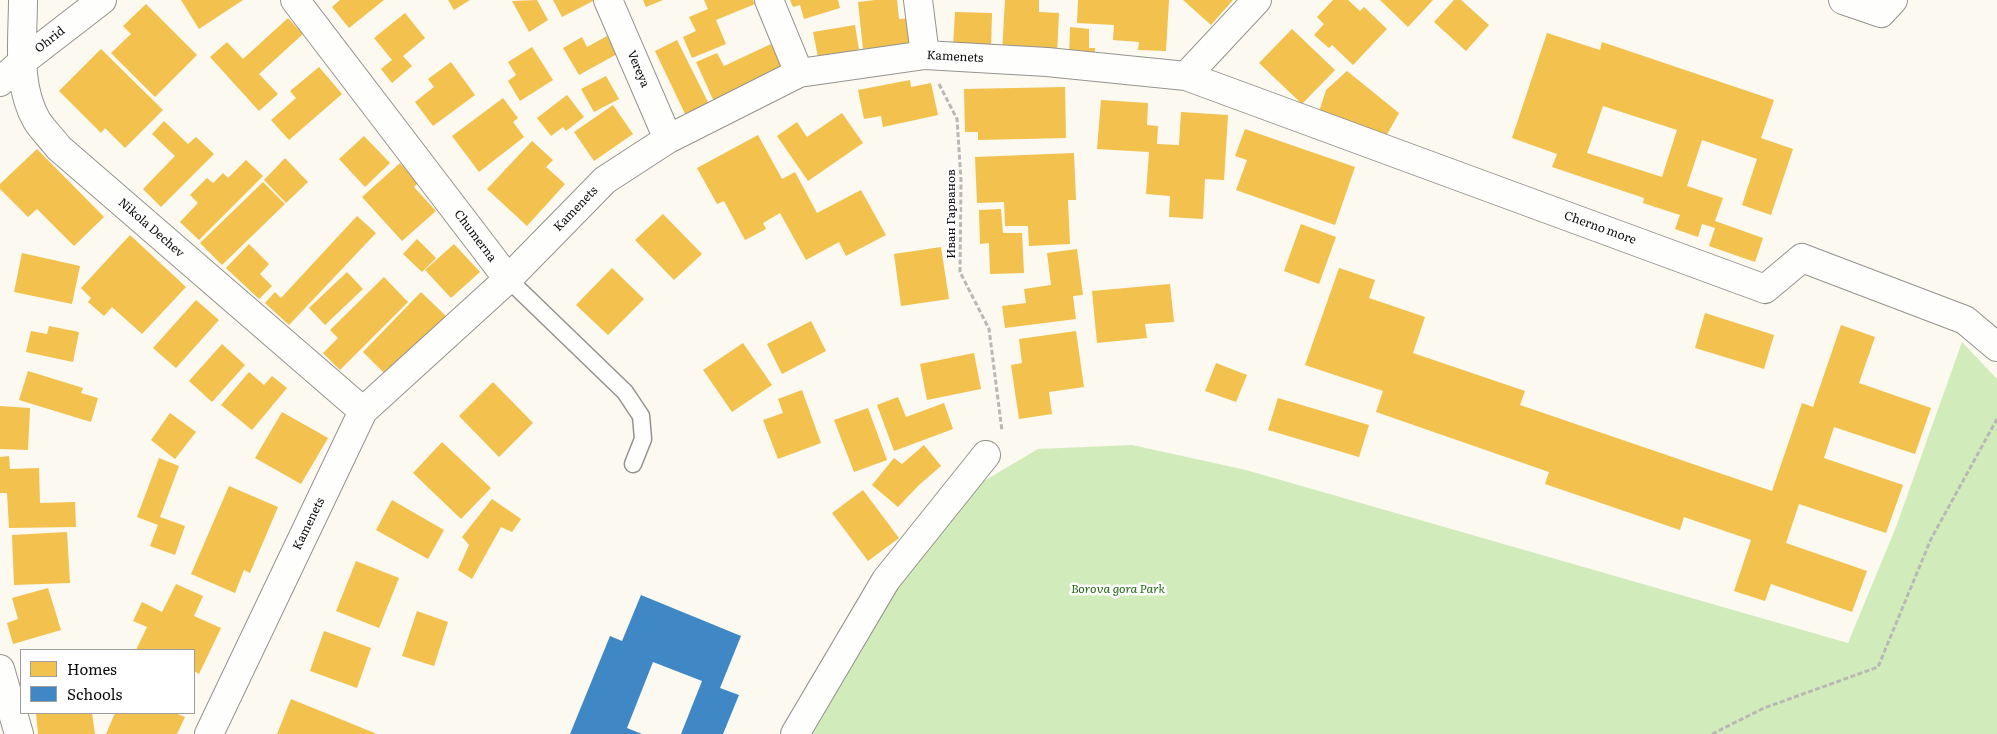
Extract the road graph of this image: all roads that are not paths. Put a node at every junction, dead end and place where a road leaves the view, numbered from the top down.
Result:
1 (23, 0) edge
2 (102, 0) edge
3 (295, 0) edge
4 (608, 0) edge
5 (769, 0) edge
6 (918, 0) edge
7 (1257, 0) edge
8 (1843, 0) edge
9 (1893, 0) edge
10 (925, 55) junction
11 (22, 61) junction
12 (799, 73) junction
13 (1186, 76) junction
14 (0, 82) edge
15 (668, 138) junction
16 (508, 279) junction
17 (1997, 347) edge
18 (363, 411) junction
19 (986, 455) road end
20 (633, 464) dead end
21 (0, 669) edge
22 (19, 734) edge
23 (209, 734) edge
24 (795, 734) edge

1 - 11 street, Nikola Dechev
2 - 11 street, Ohrid
3 - 16 street, Chumerna
4 - 15 street, Vereya
5 - 12 street
6 - 10 street
7 - 13 street
8 - 9 street
10 - 12 street, Kamenets
10 - 13 street, Kamenets
11 - 14 street, Ohrid
11 - 18 street, Nikola Dechev
12 - 15 street, Kamenets
13 - 17 street, Cherno more
15 - 16 street, Kamenets
16 - 18 street, Kamenets
16 - 20 lane, Chumerna
18 - 23 street, Kamenets
19 - 24 street
21 - 22 street

